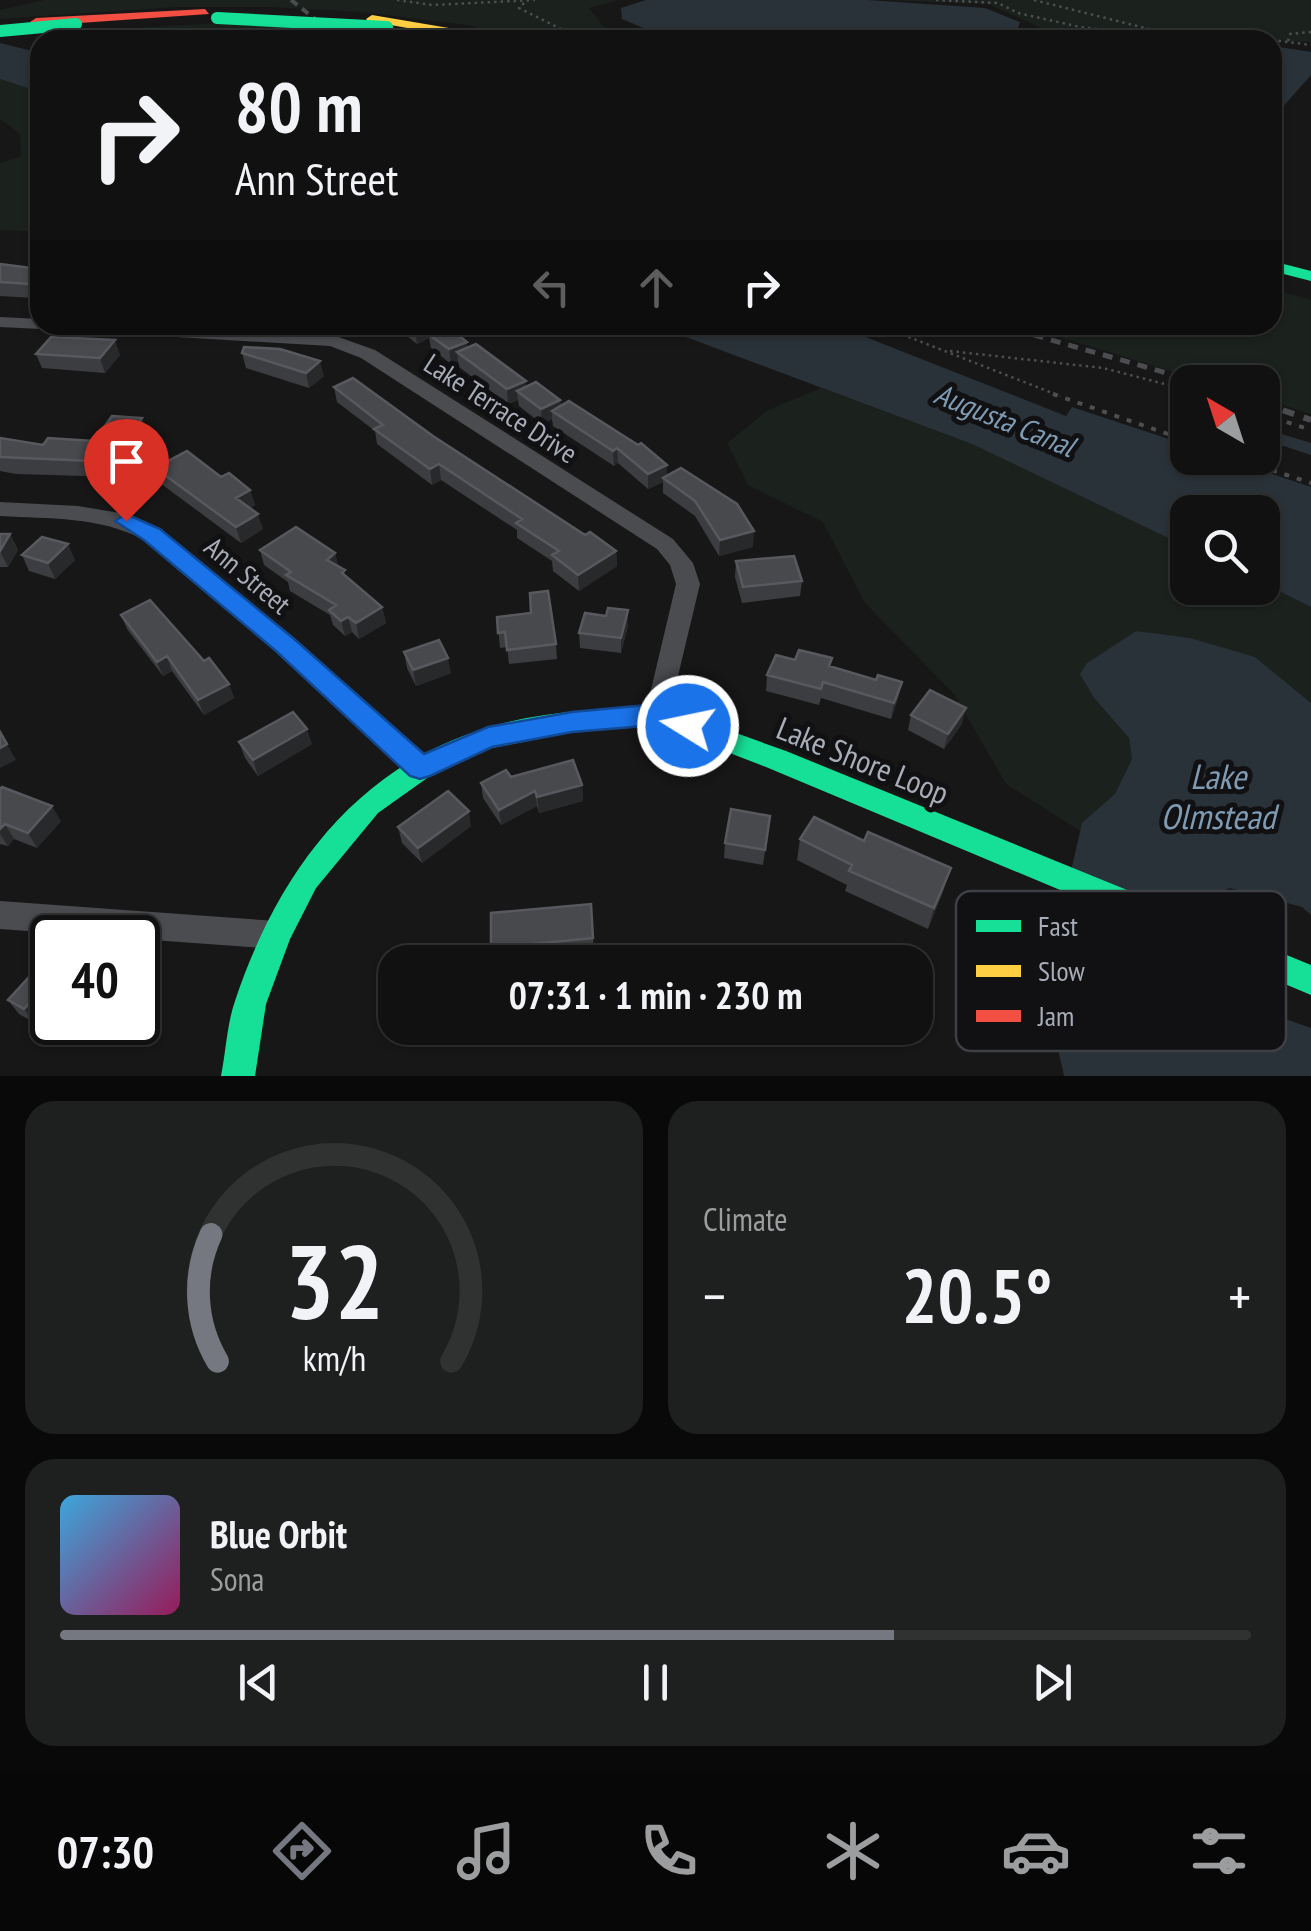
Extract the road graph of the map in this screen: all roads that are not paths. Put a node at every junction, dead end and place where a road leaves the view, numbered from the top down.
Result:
1 (211, 15) junction
2 (380, 23) junction
3 (0, 28) edge
4 (413, 30) edge
5 (428, 30) edge
6 (1282, 257) edge
7 (1311, 265) edge
8 (1282, 269) edge
9 (1311, 276) edge
10 (0, 322) edge
11 (30, 324) edge
12 (220, 335) edge
13 (0, 509) edge
14 (658, 715) junction
15 (420, 768) junction
16 (1098, 891) edge
17 (0, 915) edge
18 (276, 935) junction
19 (1286, 970) edge
20 (1311, 980) edge
21 (238, 1076) edge

1 - 2 main road, bridge
1 - 3 main road, bridge
1 - 3 main road, bridge
2 - 4 main road
2 - 5 main road
6 - 7 main road
8 - 9 main road
10 - 11 street
12 - 14 street, Lake Terrace Drive
13 - 15 street, Ann Street
14 - 15 main road, Lake Shore Loop
14 - 16 main road, Lake Shore Loop
15 - 18 main road, Lake Shore Loop
17 - 18 street
18 - 21 main road, Lake Shore Loop
19 - 20 main road, Lake Shore Loop

